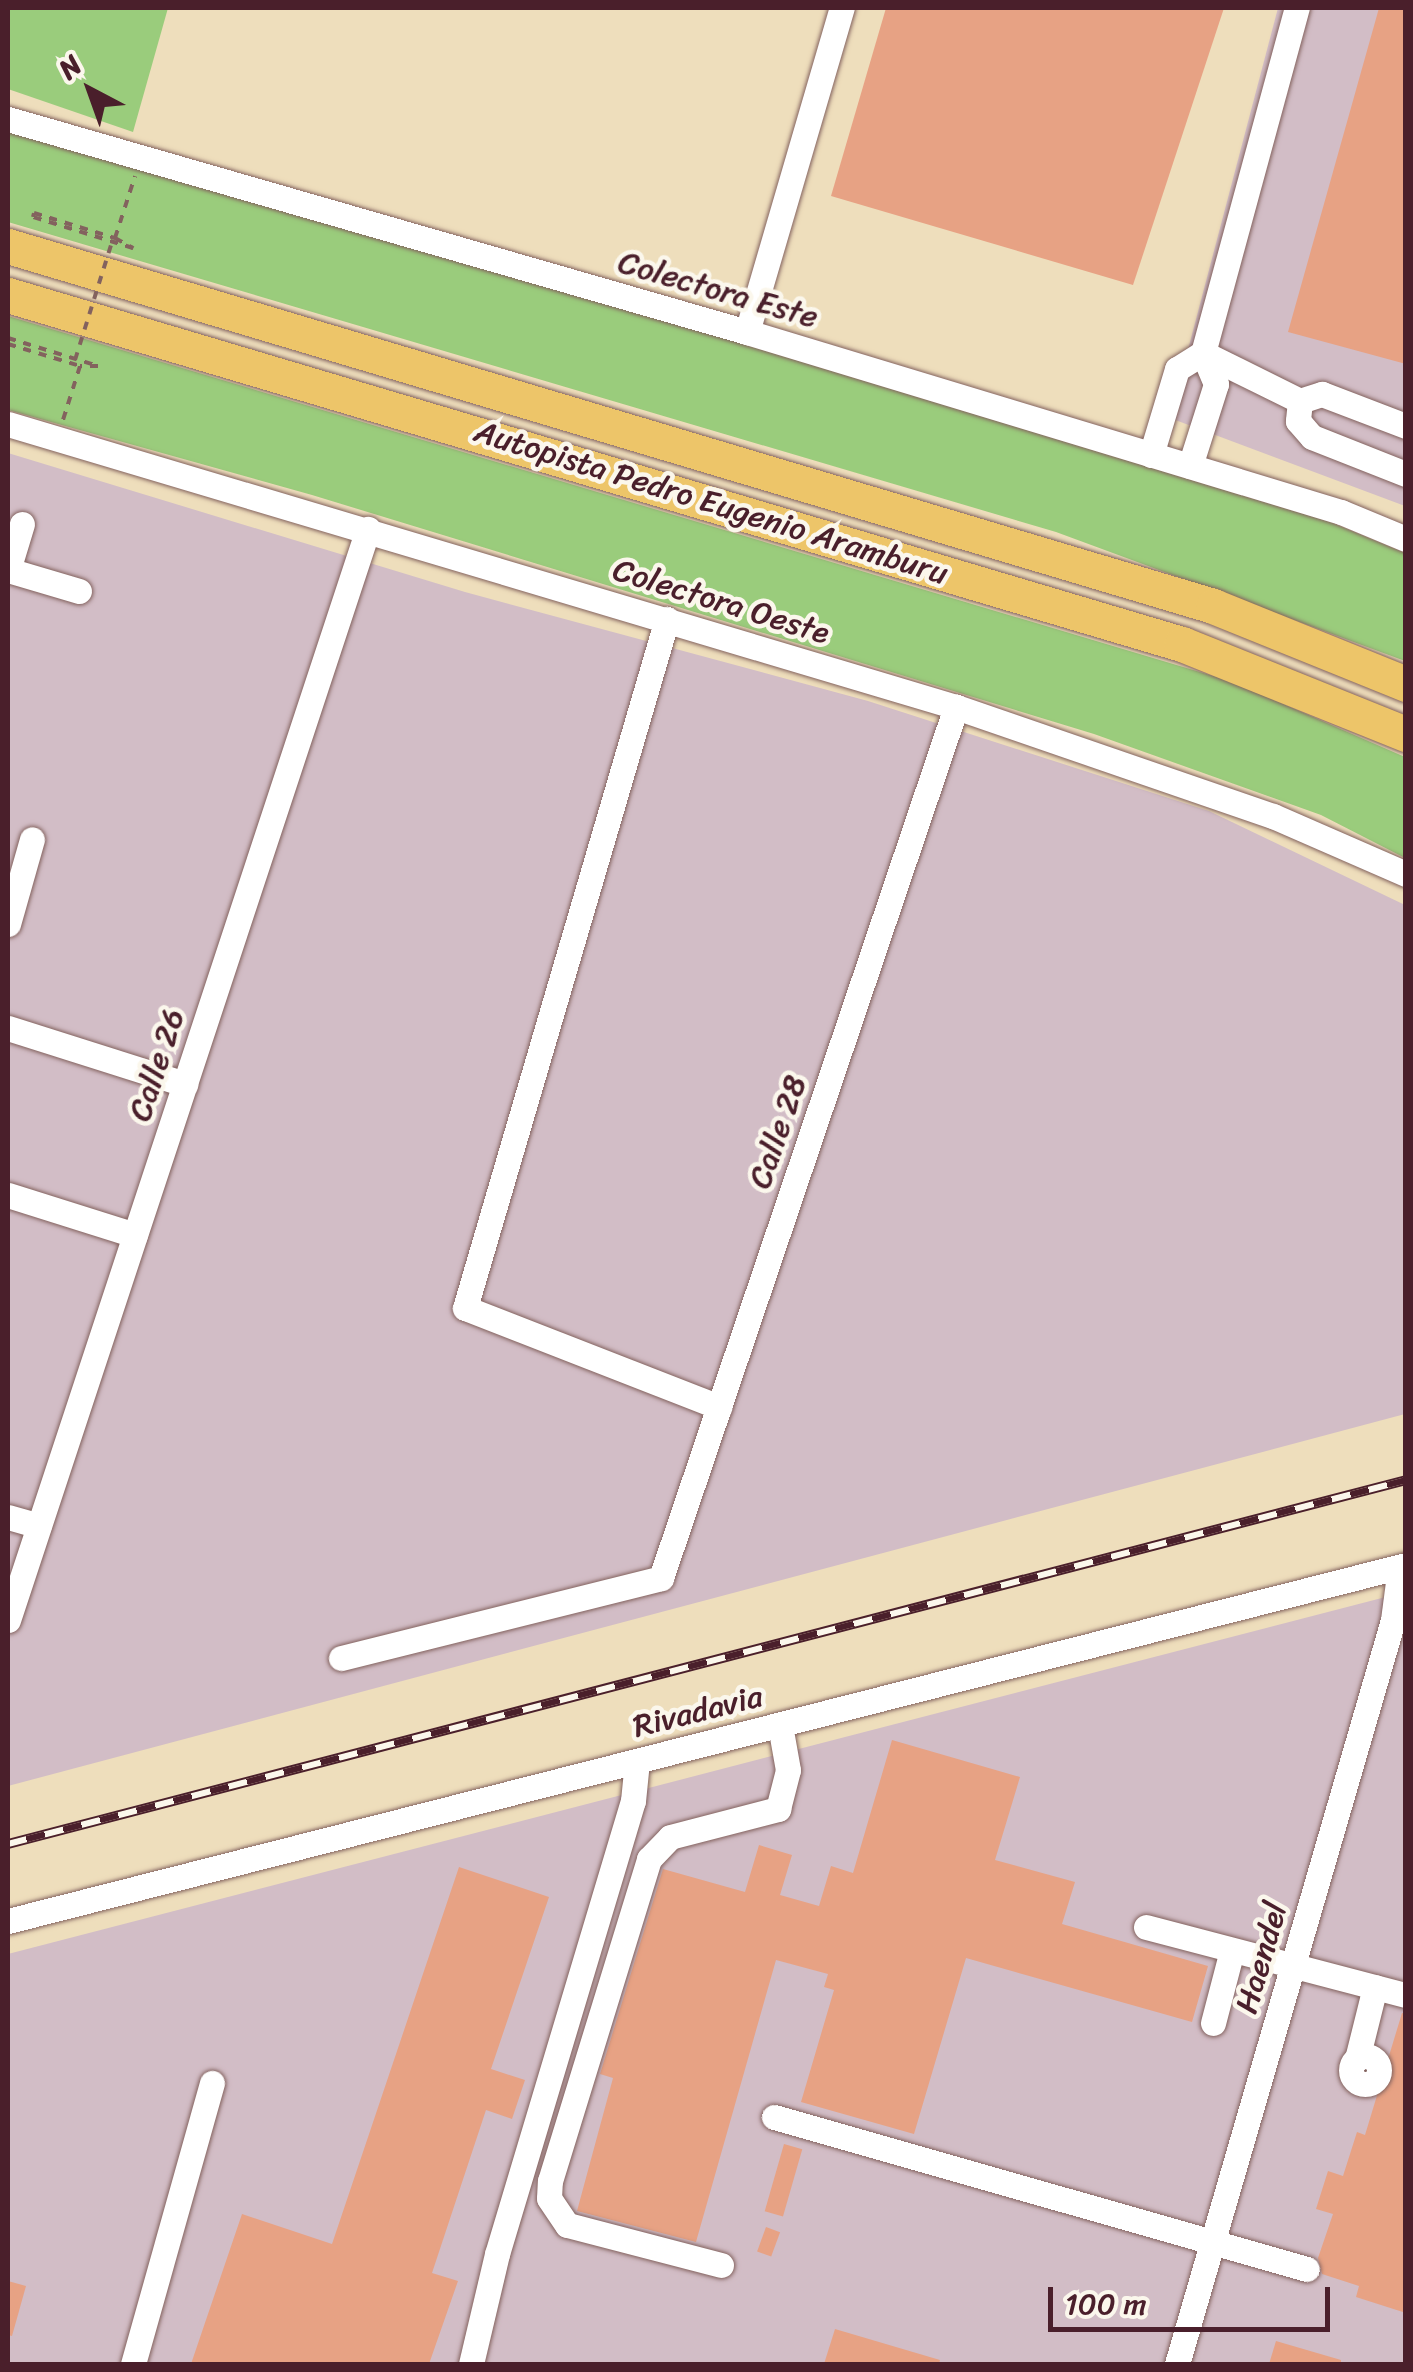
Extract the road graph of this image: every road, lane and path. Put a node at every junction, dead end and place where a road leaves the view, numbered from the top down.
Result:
1 (842, 8) edge
2 (1297, 8) edge
3 (8, 118) edge
4 (141, 156) junction
5 (114, 240) junction
6 (8, 246) edge
7 (8, 295) edge
8 (748, 332) junction
9 (8, 341) edge
10 (1203, 352) junction
11 (75, 360) junction
12 (80, 366) junction
13 (1300, 402) junction
14 (8, 424) edge
15 (1406, 426) edge
16 (57, 439) junction
17 (1152, 455) junction
18 (1190, 466) junction
19 (1406, 474) edge
20 (22, 524) dead end
21 (368, 529) junction
22 (1406, 539) edge
23 (8, 570) edge
24 (78, 591) dead end
25 (666, 620) junction
26 (1406, 684) edge
27 (956, 707) junction
28 (1406, 734) edge
29 (32, 838) dead end
30 (1406, 874) edge
31 (8, 924) edge
32 (8, 1028) edge
33 (185, 1084) junction
34 (8, 1196) edge
35 (135, 1235) junction
36 (719, 1407) junction
37 (8, 1517) edge
38 (38, 1526) junction
39 (1403, 1566) edge
40 (8, 1620) edge
41 (341, 1658) dead end
42 (780, 1724) junction
43 (636, 1761) junction
44 (8, 1921) edge
45 (1146, 1926) dead end
46 (1231, 1954) junction
47 (1293, 1966) junction
48 (1375, 1987) junction
49 (1406, 1995) edge
50 (1212, 2023) dead end
51 (1357, 2058) dead end
52 (212, 2083) dead end
53 (774, 2116) dead end
54 (1213, 2242) junction
55 (721, 2265) dead end
56 (1307, 2269) dead end
57 (133, 2364) edge
58 (471, 2364) edge
59 (1176, 2364) edge

1 - 8 street
2 - 10 street
3 - 4 street, Colectora Este
4 - 5 path
4 - 8 street, Colectora Este
5 - 5 path
5 - 11 path, bridge
6 - 26 highway, Autopista Pedro Eugenio Aramburu
7 - 28 highway, Autopista Pedro Eugenio Aramburu
8 - 17 street, Colectora Este
9 - 11 path
9 - 12 path
10 - 13 street
10 - 17 street
10 - 18 street
11 - 12 path
12 - 16 path
13 - 15 street
13 - 19 street
14 - 16 street, Colectora Oeste
16 - 21 street, Colectora Oeste
17 - 18 street, Colectora Este
18 - 22 street, Colectora Este
20 - 23 street
21 - 25 street, Colectora Oeste
21 - 33 street, Calle 26
23 - 24 street
25 - 27 street, Colectora Oeste
25 - 36 street
27 - 30 street, Colectora Oeste
27 - 36 street, Calle 28
29 - 31 street
32 - 33 street
33 - 35 street, Calle 26
34 - 35 street
35 - 38 street, Calle 26
36 - 41 street, Calle 28
37 - 38 street
38 - 40 street, Calle 26
39 - 42 street, Rivadavia
39 - 47 street, Haendel
42 - 43 street, Rivadavia
42 - 55 street
43 - 44 street, Rivadavia
43 - 58 street
45 - 46 street
46 - 47 street
46 - 50 street
47 - 48 street
47 - 54 street, Haendel
48 - 49 street
48 - 51 street
52 - 57 street
53 - 54 street
54 - 56 street
54 - 59 street, Haendel

